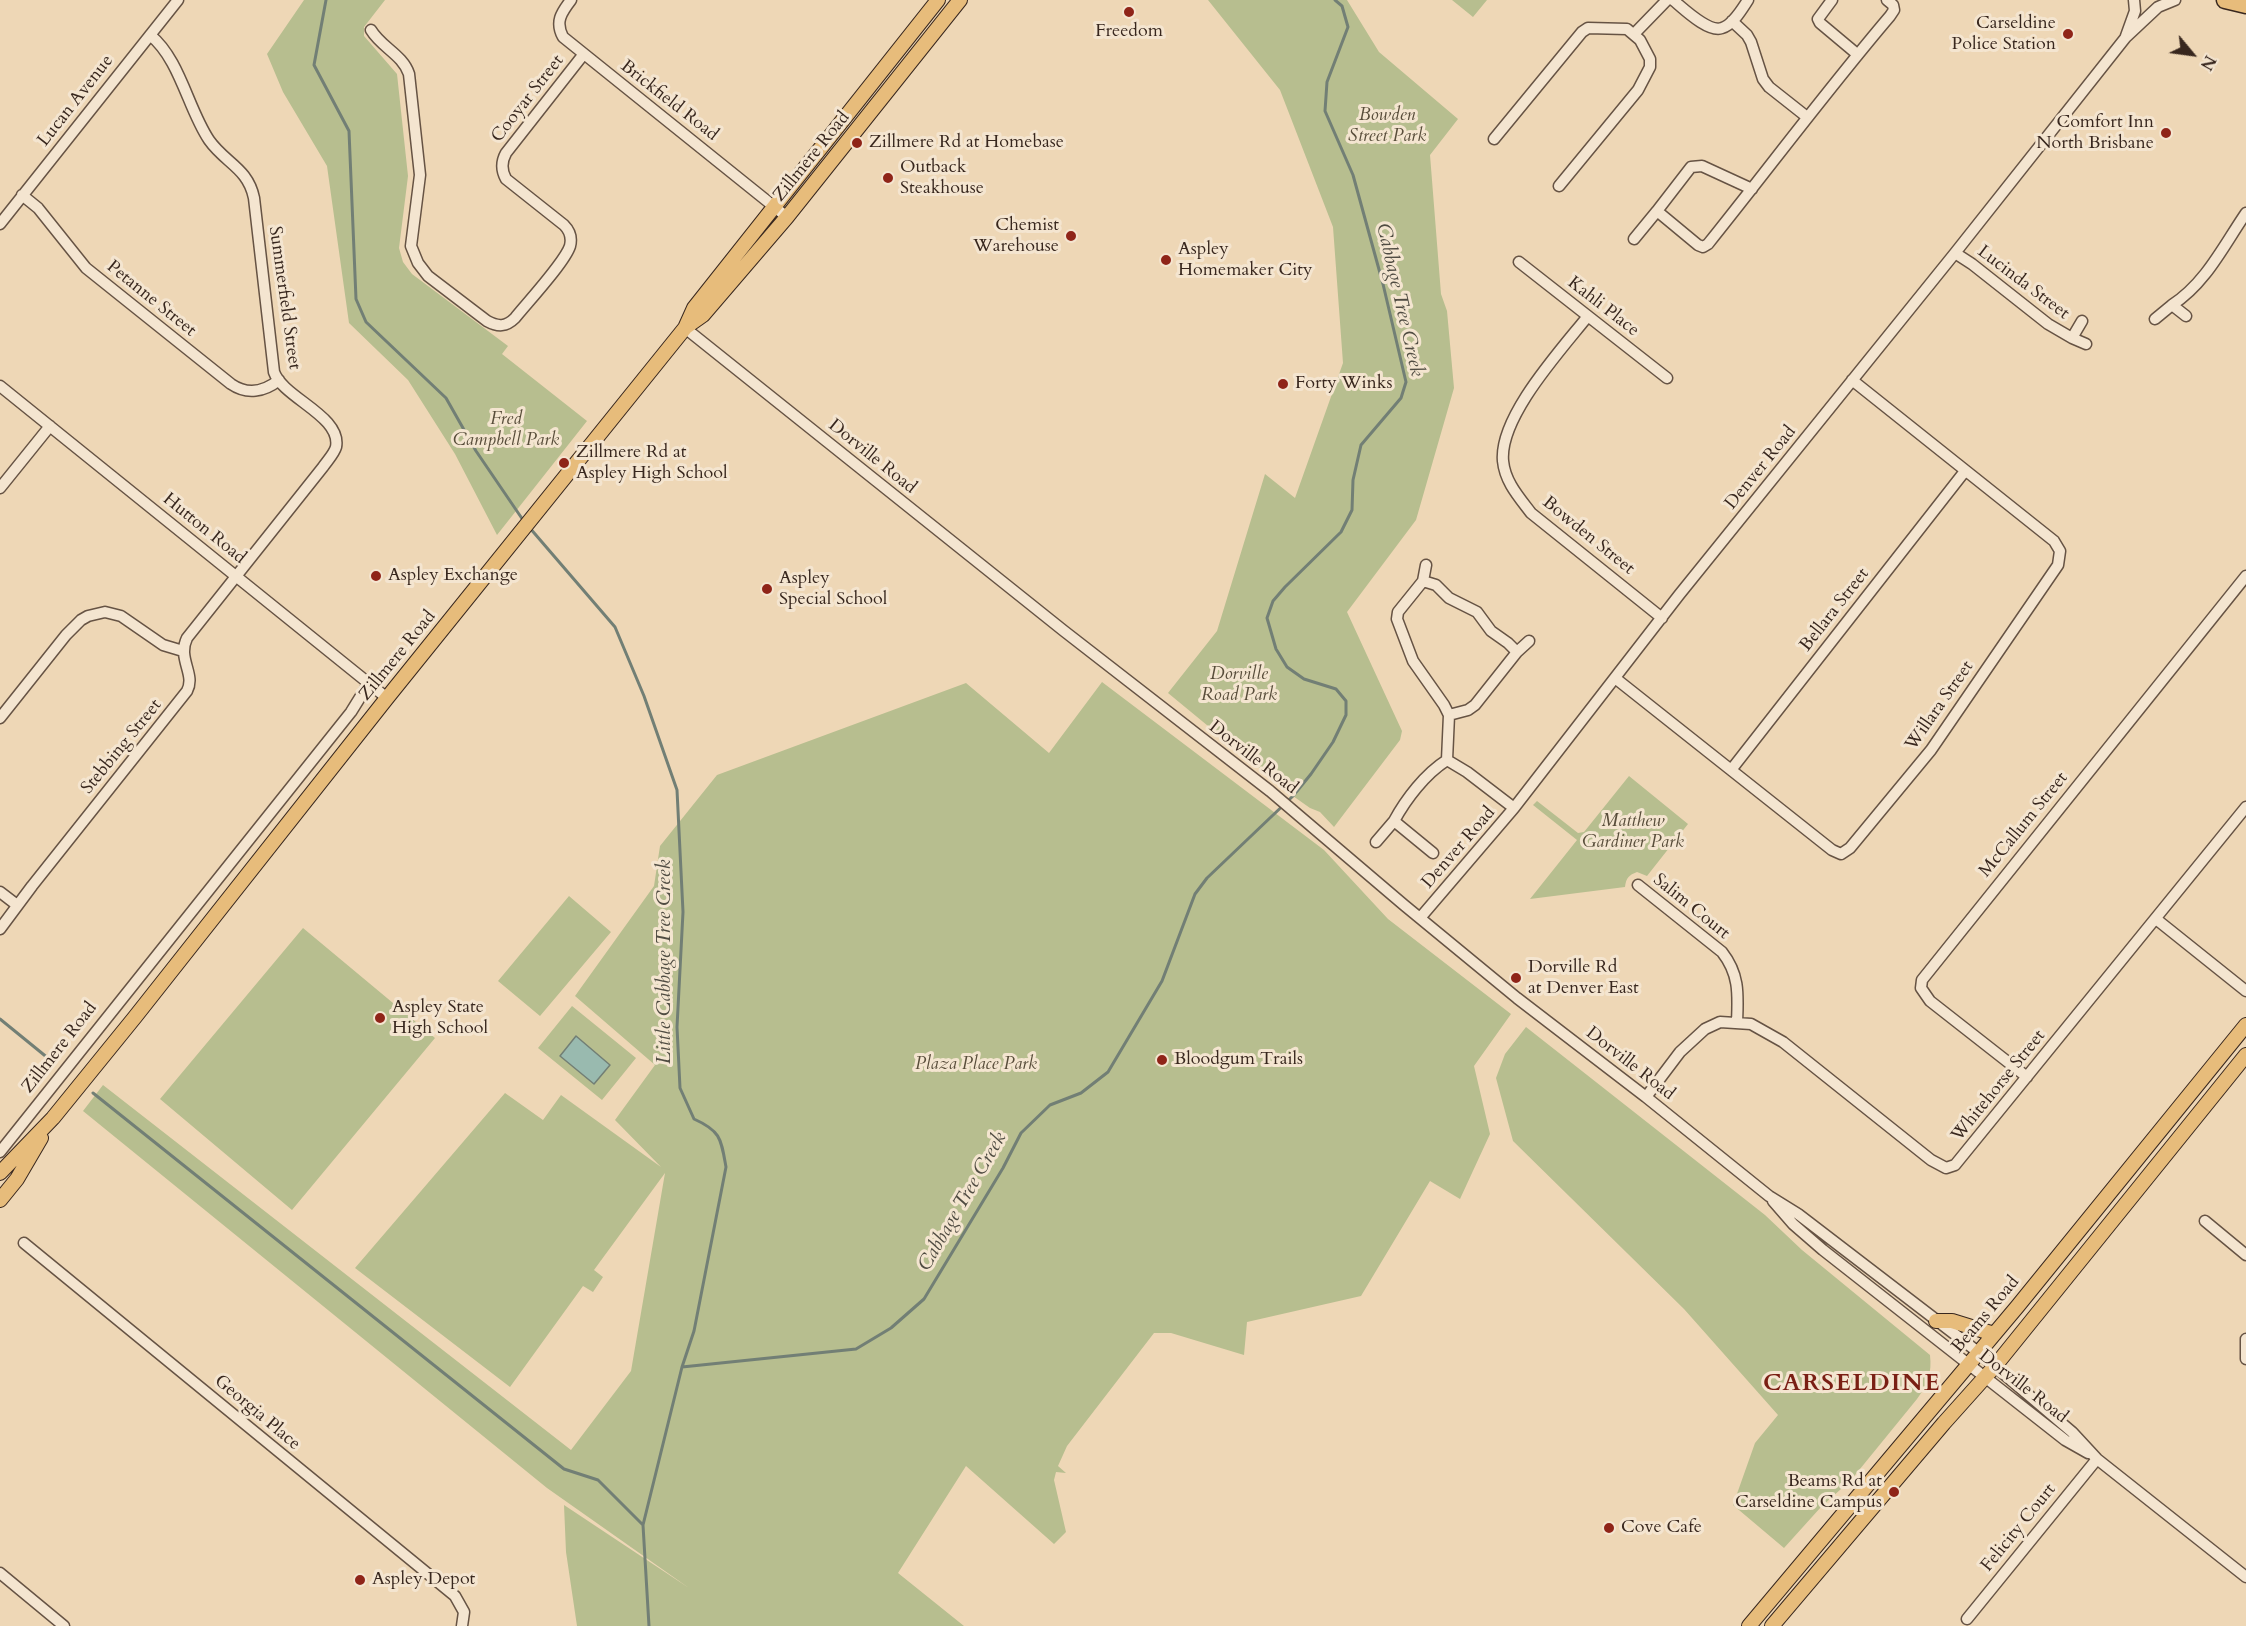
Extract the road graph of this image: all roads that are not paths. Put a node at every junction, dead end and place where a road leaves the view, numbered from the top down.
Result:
1 (178, 0) edge
2 (571, 0) edge
3 (938, 0) edge
4 (960, 0) edge
5 (1666, 0) edge
6 (1673, 0) edge
7 (1748, 0) edge
8 (1832, 0) edge
9 (1887, 0) edge
10 (2134, 0) edge
11 (2175, 0) edge
12 (2225, 0) edge
13 (2246, 5) edge
14 (1732, 21) junction
15 (371, 30) dead end
16 (1634, 33) junction
17 (150, 36) junction
18 (2126, 37) junction
19 (583, 54) junction
20 (1857, 54) junction
21 (1807, 117) junction
22 (1494, 140) dead end
23 (1559, 186) dead end
24 (1752, 189) junction
25 (22, 195) junction
26 (775, 206) junction
27 (1657, 211) junction
28 (2246, 213) edge
29 (788, 216) junction
30 (0, 224) edge
31 (1634, 239) dead end
32 (1955, 253) junction
33 (1519, 262) dead end
34 (2172, 305) junction
35 (1588, 316) junction
36 (2186, 316) dead end
37 (2155, 319) dead end
38 (2082, 321) dead end
39 (685, 328) junction
40 (2072, 338) junction
41 (2086, 344) dead end
42 (1667, 378) dead end
43 (279, 380) junction
44 (1852, 380) junction
45 (0, 386) edge
46 (50, 426) junction
47 (1965, 471) junction
48 (0, 488) edge
49 (1426, 566) dead end
50 (236, 576) junction
51 (2246, 576) edge
52 (1423, 580) junction
53 (1662, 618) junction
54 (1529, 641) dead end
55 (183, 651) junction
56 (1517, 652) junction
57 (1615, 678) junction
58 (369, 683) junction
59 (387, 698) junction
60 (1449, 715) junction
61 (0, 718) edge
62 (1447, 760) junction
63 (1731, 770) junction
64 (2246, 807) edge
65 (1514, 808) junction
66 (1394, 821) junction
67 (1376, 842) dead end
68 (1433, 853) dead end
69 (1638, 885) dead end
70 (0, 892) edge
71 (17, 905) junction
72 (1420, 918) junction
73 (2156, 919) junction
74 (0, 929) edge
75 (2246, 990) edge
76 (125, 994) junction
77 (142, 1008) junction
78 (1737, 1023) junction
79 (2246, 1025) edge
80 (2246, 1055) edge
81 (2027, 1077) junction
82 (1646, 1097) junction
83 (53, 1118) junction
84 (0, 1152) edge
85 (0, 1173) edge
86 (1769, 1196) junction
87 (0, 1200) edge
88 (2205, 1221) dead end
89 (24, 1243) dead end
90 (2246, 1255) edge
91 (1936, 1321) junction
92 (1994, 1334) junction
93 (2246, 1339) edge
94 (1978, 1352) junction
95 (2246, 1359) edge
96 (1968, 1365) junction
97 (1995, 1366) junction
98 (1985, 1378) junction
99 (2097, 1459) junction
100 (0, 1573) edge
101 (2246, 1577) edge
102 (1967, 1619) dead end
103 (64, 1626) edge
104 (462, 1626) edge
105 (1749, 1626) edge
106 (1772, 1626) edge

1 - 17 street, Lucan Avenue
2 - 19 street, Brickfield Road
3 - 26 main road, Zillmere Road
4 - 29 main road, Zillmere Road
5 - 16 street
6 - 14 street
7 - 14 street
8 - 20 street
9 - 20 street
10 - 18 street, Denver Road
11 - 18 street, Denver Road
12 - 13 highway
14 - 21 street
15 - 19 street, Cooyar Street
16 - 22 street
16 - 23 street
17 - 25 street, Lucan Avenue
17 - 43 street, Summerfield Street
18 - 32 street, Denver Road
19 - 26 street, Brickfield Road
20 - 21 street
21 - 24 street
24 - 27 street
24 - 27 street
25 - 30 street, Lucan Avenue
25 - 43 street, Petanne Street
26 - 29 street, Brickfield Road
26 - 39 main road, Zillmere Road
27 - 31 street
28 - 34 street
29 - 39 main road, Zillmere Road
32 - 40 street, Lucinda Street
32 - 44 street, Denver Road
33 - 35 street, Kahli Place
34 - 36 street
34 - 37 street
35 - 42 street, Kahli Place
35 - 53 street, Bowden Street
38 - 40 street, Lucinda Street
39 - 59 main road, Zillmere Road
39 - 72 street, Dorville Road
40 - 41 street, Lucinda Street
43 - 50 street, Summerfield Street
44 - 47 street, Willara Street
44 - 53 street, Denver Road
45 - 46 street, Hutton Road
46 - 48 street
46 - 50 street, Hutton Road
47 - 63 street, Bellara Street
47 - 63 street, Willara Street
49 - 52 street
50 - 55 street
50 - 58 street, Hutton Road
51 - 81 street, McCallum Street
52 - 56 street
52 - 60 street
53 - 57 street, Denver Road
54 - 56 street
55 - 61 street
55 - 71 street, Stebbing Street
56 - 60 street
57 - 63 street, Willara Street
57 - 65 street, Denver Road
58 - 59 street, Hutton Road
58 - 76 street, Zillmere Road
59 - 77 main road, Zillmere Road
60 - 62 street
62 - 65 street
62 - 66 street
64 - 73 street, Whitehorse Street
65 - 72 street, Denver Road
66 - 67 street
66 - 68 street
69 - 78 street, Salim Court
70 - 71 street
71 - 74 street, Stebbing Street
72 - 82 street, Dorville Road
73 - 75 street
73 - 81 street, Whitehorse Street
76 - 77 street
76 - 84 street, Zillmere Road
77 - 83 main road, Zillmere Road
78 - 81 street, Whitehorse Street
78 - 82 street, Whitehorse Street
79 - 92 main road, Beams Road
80 - 97 main road, Beams Road
82 - 86 street, Dorville Road
83 - 85 main road, Zillmere Road
83 - 87 main road, Zillmere Road
86 - 91 street, Dorville Road
86 - 96 street, Dorville Road
88 - 90 street
89 - 104 street, Georgia Place
91 - 92 main road
91 - 94 street, Dorville Road
92 - 94 main road, Beams Road
93 - 95 street
94 - 96 main road, Beams Road
94 - 97 street, Dorville Road
96 - 98 street, Dorville Road
96 - 105 main road, Beams Road
97 - 98 main road, Beams Road
97 - 99 street, Dorville Road
98 - 99 street, Dorville Road
98 - 106 main road, Beams Road
99 - 101 street, Dorville Road
99 - 102 street, Felicity Court
100 - 103 street

